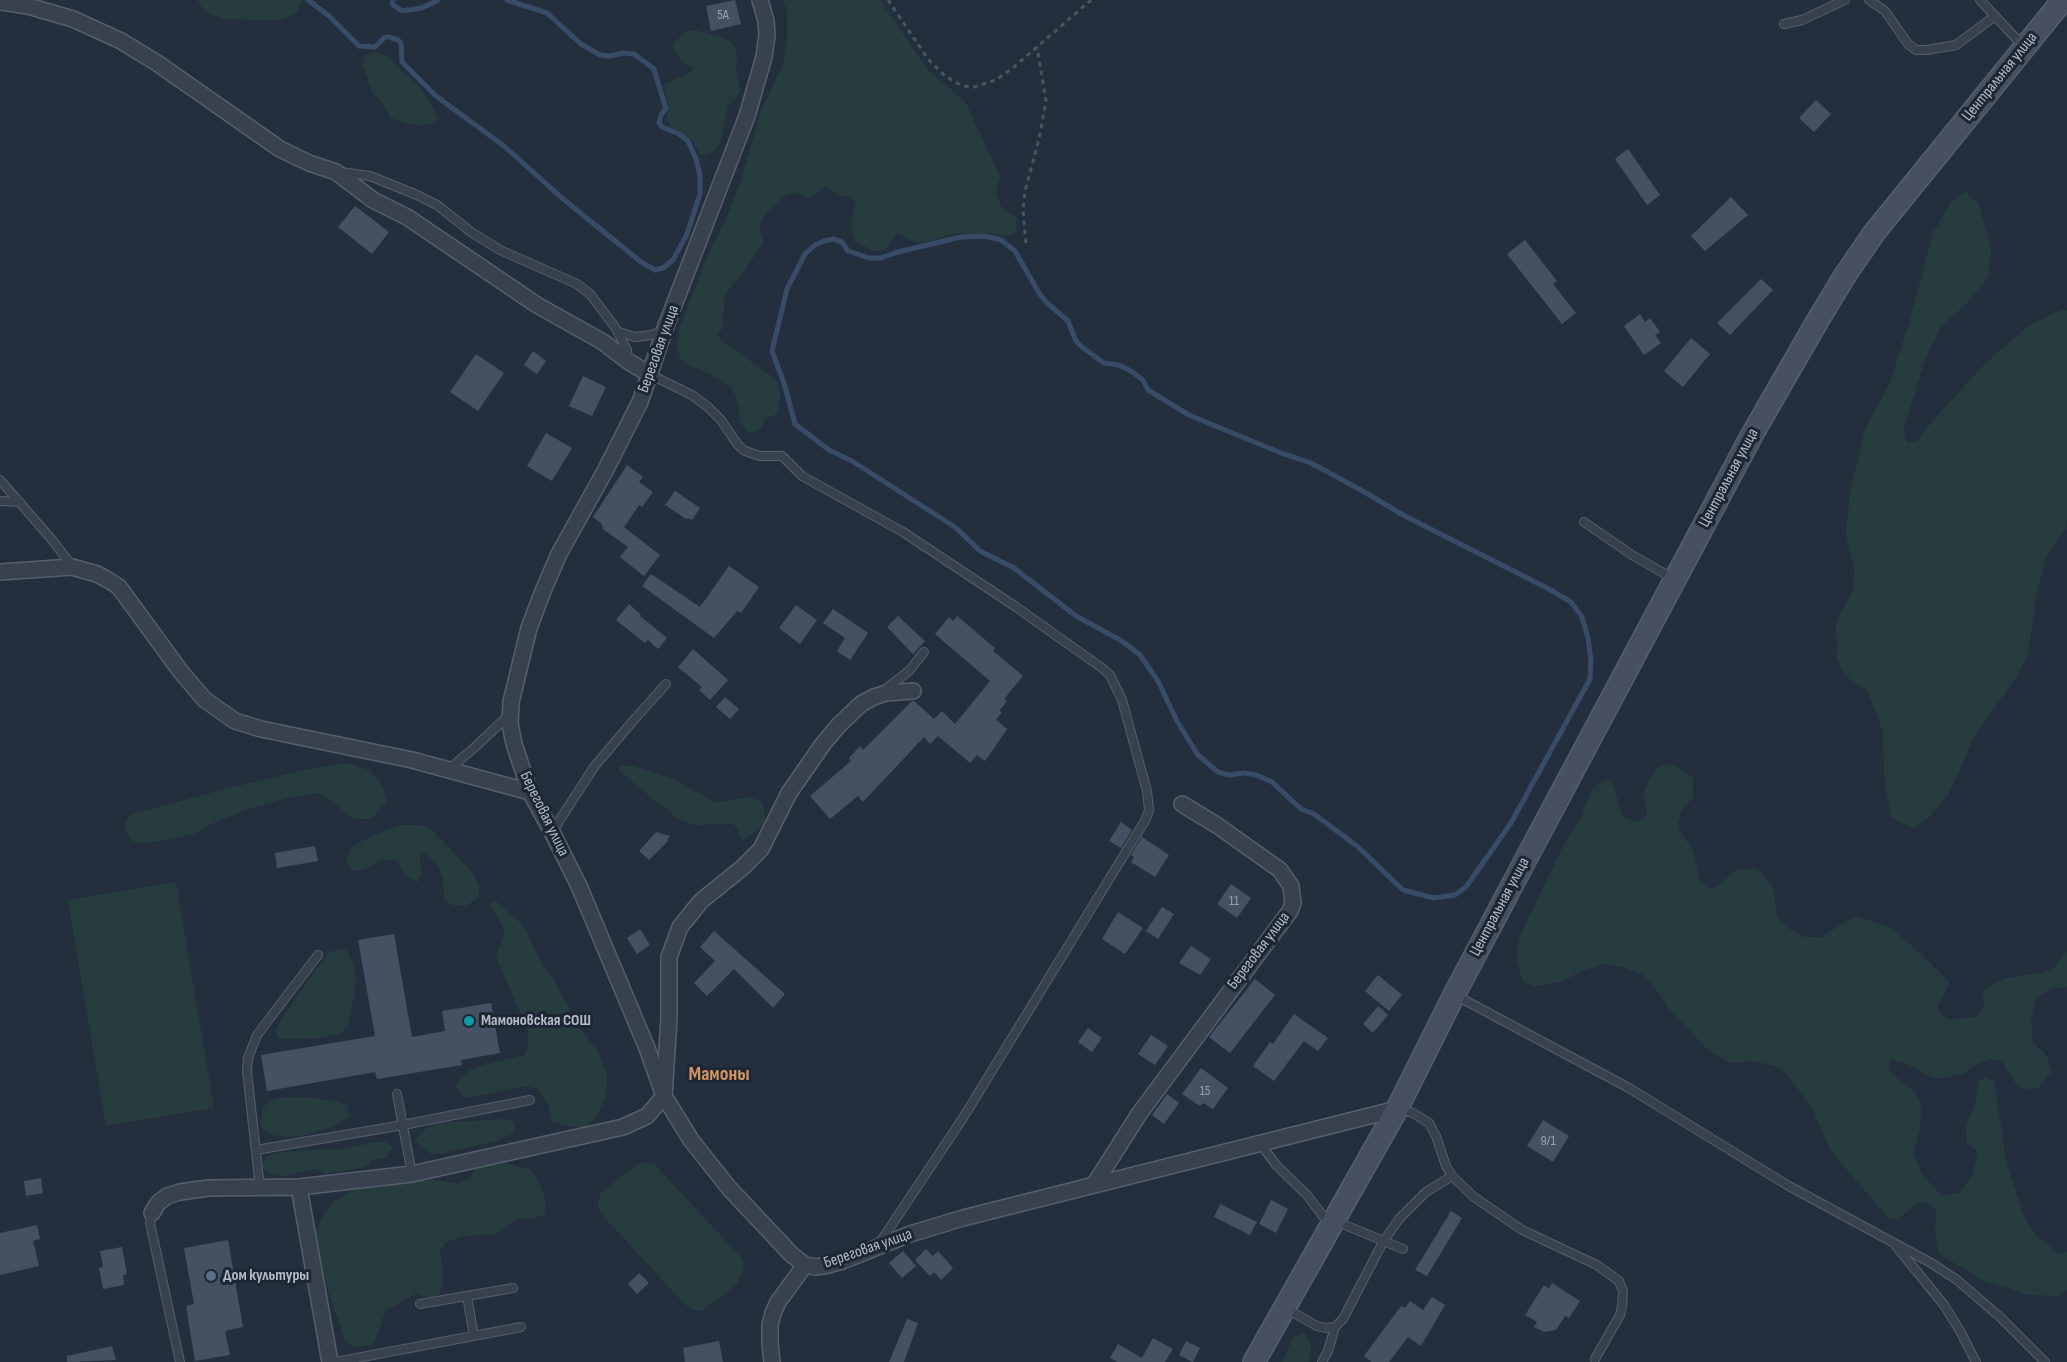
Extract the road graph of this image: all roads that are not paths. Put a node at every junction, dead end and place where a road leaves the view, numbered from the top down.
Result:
1 (1845, 0) edge
2 (1869, 0) edge
3 (1980, 0) edge
4 (2063, 0) edge
5 (0, 2) edge
6 (761, 3) edge
7 (1995, 15) junction
8 (1784, 24) dead end
9 (2024, 47) junction
10 (336, 172) junction
11 (664, 330) junction
12 (619, 332) junction
13 (628, 362) junction
14 (651, 375) junction
15 (0, 480) edge
16 (0, 501) edge
17 (20, 502) junction
18 (1584, 522) dead end
19 (72, 567) junction
20 (0, 572) edge
21 (1676, 580) junction
22 (924, 652) dead end
23 (666, 684) dead end
24 (913, 691) dead end
25 (874, 697) junction
26 (511, 713) junction
27 (447, 770) junction
28 (530, 792) junction
29 (1182, 804) dead end
30 (552, 832) junction
31 (318, 955) dead end
32 (1454, 995) junction
33 (397, 1094) dead end
34 (664, 1096) junction
35 (530, 1100) dead end
36 (1397, 1108) junction
37 (403, 1125) junction
38 (1260, 1143) junction
39 (256, 1150) junction
40 (412, 1174) junction
41 (1452, 1176) junction
42 (1094, 1185) junction
43 (299, 1187) junction
44 (260, 1188) junction
45 (152, 1213) joint
46 (1332, 1224) junction
47 (1383, 1242) junction
48 (1894, 1242) junction
49 (877, 1247) junction
50 (1403, 1249) dead end
51 (805, 1265) junction
52 (513, 1288) dead end
53 (467, 1296) junction
54 (420, 1304) dead end
55 (1285, 1308) junction
56 (1335, 1327) junction
57 (521, 1328) dead end
58 (474, 1336) junction
59 (1595, 1359) dead end
60 (180, 1362) edge
61 (330, 1362) edge
62 (336, 1362) edge
63 (772, 1362) edge
64 (1254, 1362) edge
65 (1322, 1362) edge
66 (1976, 1362) edge
67 (2045, 1362) edge

1 - 8 lane
2 - 7 lane
3 - 7 lane
4 - 9 street, Центральная улица
5 - 10 street
6 - 11 street, Береговая улица
7 - 9 lane
9 - 21 street, Центральная улица
10 - 12 lane
10 - 13 street
11 - 12 lane
11 - 14 street, Береговая улица
12 - 13 lane
13 - 14 street
14 - 26 street, Береговая улица
14 - 49 lane
15 - 17 lane
16 - 17 lane
17 - 19 lane
18 - 21 lane
19 - 20 street
19 - 27 street
21 - 32 street, Центральная улица
22 - 25 lane
23 - 30 lane
24 - 25 street
25 - 34 street
26 - 27 lane
26 - 28 street, Береговая улица
27 - 28 street
28 - 30 street, Береговая улица
29 - 42 street, Береговая улица
30 - 34 street, Береговая улица
31 - 39 lane
32 - 36 street, Центральная улица
32 - 48 lane
33 - 37 lane
34 - 40 street
34 - 51 street, Береговая улица
35 - 37 lane
36 - 38 street, Береговая улица
36 - 41 lane
36 - 46 street, Центральная улица
37 - 39 lane
37 - 40 lane
38 - 42 street, Береговая улица
38 - 46 lane
39 - 44 lane
40 - 43 street
41 - 47 lane
41 - 59 lane
42 - 49 street, Береговая улица
43 - 44 street
43 - 61 street
44 - 45 street
45 - 60 lane
46 - 47 lane
46 - 55 street, Центральная улица
47 - 50 lane
47 - 56 lane
48 - 66 lane
48 - 67 lane
49 - 51 street, Береговая улица
51 - 63 street
52 - 53 lane
53 - 54 lane
53 - 58 lane
55 - 56 lane
55 - 64 street, Центральная улица
56 - 65 lane
57 - 58 lane
58 - 62 lane

